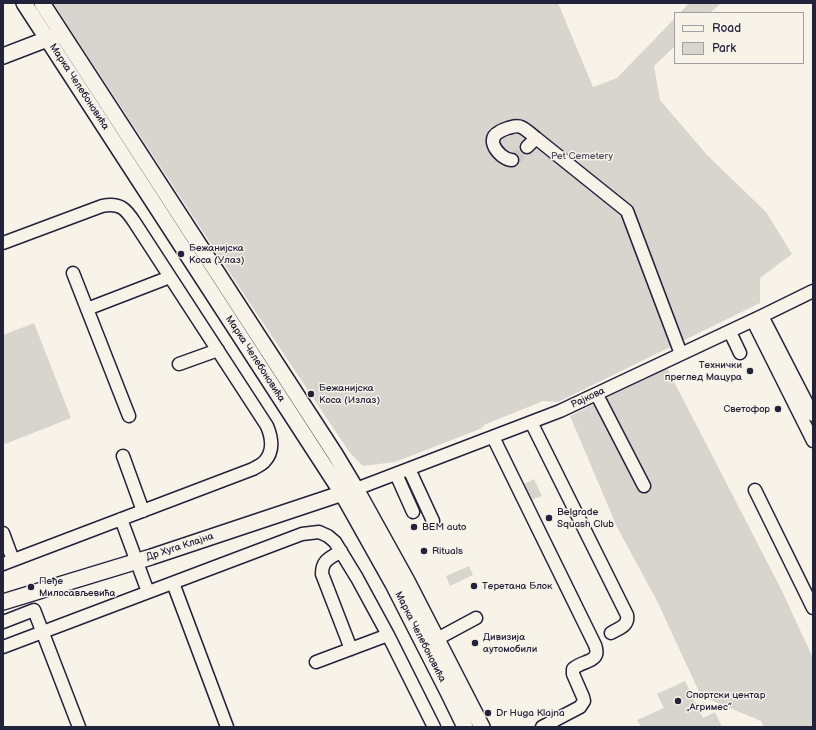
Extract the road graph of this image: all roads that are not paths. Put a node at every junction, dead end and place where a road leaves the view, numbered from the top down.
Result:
1 (24, 3) edge
2 (42, 3) edge
3 (62, 34) junction
4 (48, 39) junction
5 (3, 56) edge
6 (536, 138) junction
7 (527, 147) tunnel mouth
8 (512, 160) dead end
9 (3, 243) edge
10 (72, 273) dead end
11 (170, 277) junction
12 (813, 291) edge
13 (86, 309) junction
14 (757, 319) junction
15 (730, 332) junction
16 (218, 350) junction
17 (740, 352) dead end
18 (681, 354) junction
19 (179, 364) dead end
20 (597, 394) junction
21 (813, 415) edge
22 (129, 416) dead end
23 (531, 422) junction
24 (492, 438) junction
25 (813, 441) edge
26 (123, 456) dead end
27 (409, 469) junction
28 (396, 474) junction
29 (644, 486) dead end
30 (356, 488) junction
31 (755, 490) dead end
32 (342, 493) junction
33 (143, 511) junction
34 (413, 512) dead end
35 (121, 519) junction
36 (432, 520) dead end
37 (3, 533) edge
38 (341, 551) junction
39 (8, 562) edge
40 (137, 562) junction
41 (173, 583) junction
42 (148, 592) junction
43 (3, 602) edge
44 (813, 608) edge
45 (476, 618) dead end
46 (3, 622) edge
47 (43, 632) junction
48 (611, 633) dead end
49 (388, 635) junction
50 (437, 639) junction
51 (3, 647) edge
52 (351, 649) junction
53 (316, 662) dead end
54 (79, 727) edge
55 (228, 727) edge
56 (434, 727) edge
57 (465, 727) edge
58 (482, 727) edge
59 (542, 727) edge

1 - 4 main road, Марка Челебоновића
2 - 3 main road, Марка Челебоновића
3 - 4 main road
3 - 30 main road, Марка Челебоновића
4 - 5 main road
4 - 32 main road, Марка Челебоновића
6 - 7 street
6 - 8 street
6 - 18 street
9 - 11 street
10 - 13 street
11 - 13 street
11 - 16 street
12 - 14 street, Рајкова
13 - 22 street
14 - 15 street, Рајкова
14 - 21 street
14 - 25 street
15 - 17 street
15 - 18 street, Рајкова
16 - 19 street
16 - 33 street
18 - 20 street, Рајкова
20 - 23 street, Рајкова
20 - 29 street
23 - 24 street, Рајкова
23 - 48 street
24 - 27 street, Рајкова
24 - 59 street
26 - 33 street
27 - 28 street, Рајкова
27 - 36 street
28 - 30 street, Рајкова
28 - 34 street
30 - 32 main road, Др Хуга Клајна
30 - 50 main road, Марка Челебоновића
31 - 44 street
32 - 40 main road, Др Хуга Клајна
32 - 57 main road, Марка Челебоновића
33 - 35 street
35 - 39 street
35 - 40 street
37 - 39 street
38 - 41 street
38 - 49 street
38 - 52 street
40 - 42 street
40 - 43 main road, Др Хуга Клајна
41 - 42 street
41 - 55 street
42 - 47 street
45 - 50 street
46 - 47 street
47 - 51 street
47 - 54 street
49 - 52 street
49 - 56 street
50 - 58 main road, Марка Челебоновића
52 - 53 street

